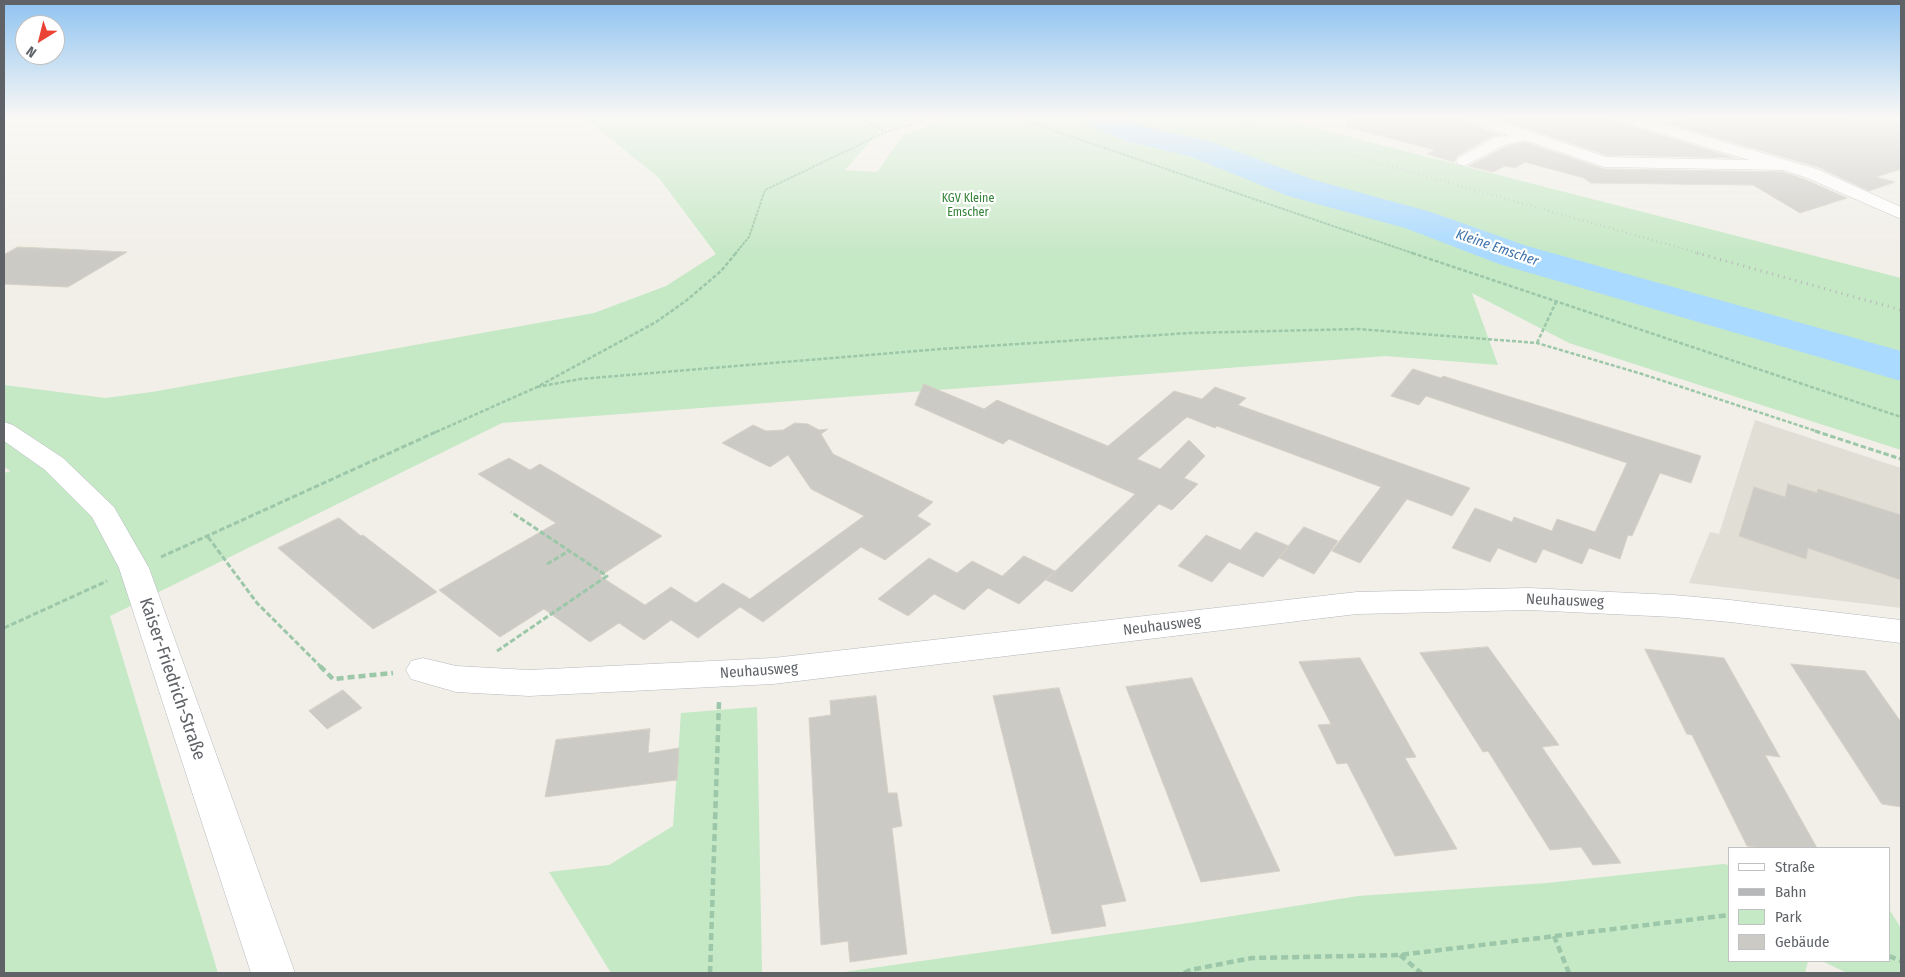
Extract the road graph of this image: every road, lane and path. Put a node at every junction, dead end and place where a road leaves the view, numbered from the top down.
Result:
1 (820, 164) edge
2 (1151, 164) edge
3 (1699, 164) edge
4 (1777, 164) edge
5 (1782, 165) junction
6 (1901, 214) edge
7 (1556, 302) junction
8 (1537, 344) junction
9 (538, 386) junction
10 (1901, 417) edge
11 (4, 430) edge
12 (1901, 459) edge
13 (511, 512) dead end
14 (208, 537) junction
15 (569, 551) junction
16 (547, 564) dead end
17 (134, 568) junction
18 (4, 628) edge
19 (1901, 632) edge
20 (423, 670) joint
21 (719, 674) junction
22 (456, 680) junction
23 (1728, 915) edge
24 (1554, 936) junction
25 (1399, 955) junction
26 (273, 973) edge
27 (710, 973) edge
28 (1184, 973) edge
29 (1421, 973) edge
30 (1570, 973) edge

1 - 9 path
2 - 7 path
3 - 5 street
4 - 5 street
5 - 6 street
7 - 8 path
7 - 10 path
8 - 9 path
8 - 12 path
9 - 14 path
11 - 17 street, Kaiser-Friedrich-Straße
13 - 15 path
14 - 17 path
14 - 20 path
15 - 16 path
15 - 22 path
17 - 18 path
17 - 26 street, Kaiser-Friedrich-Straße
19 - 21 street, Neuhausweg
20 - 22 street, Neuhausweg
21 - 22 street, Neuhausweg
21 - 27 path
23 - 24 path
24 - 25 path
24 - 30 path
25 - 28 path
25 - 29 path

